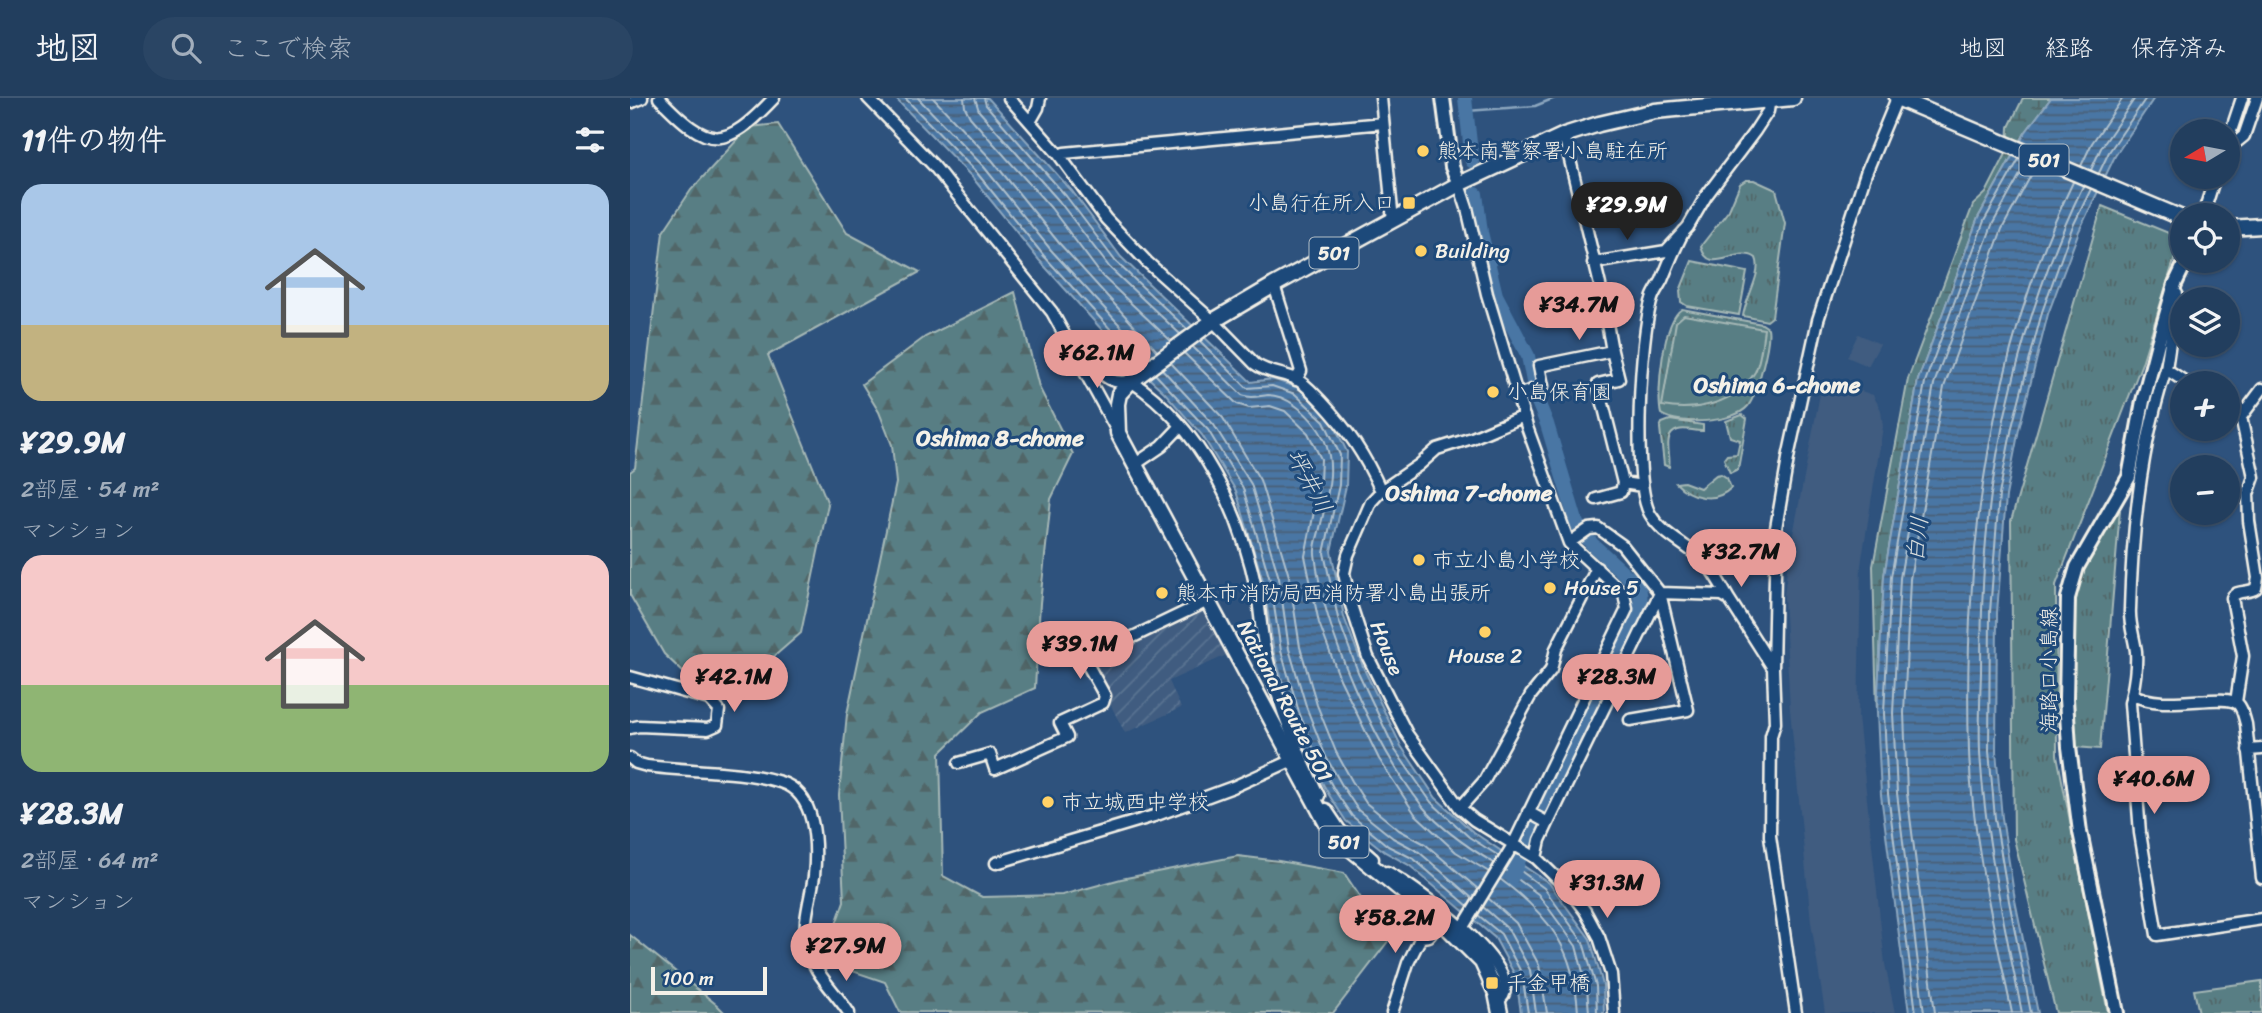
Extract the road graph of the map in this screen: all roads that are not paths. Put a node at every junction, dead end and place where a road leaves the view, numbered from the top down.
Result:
1 (642, 98) edge
2 (659, 98) edge
3 (774, 98) edge
4 (868, 98) edge
5 (1009, 98) edge
6 (1040, 98) edge
7 (1381, 98) edge
8 (1443, 98) edge
9 (1790, 98) edge
10 (2242, 98) edge
11 (2258, 98) edge
12 (1770, 99) edge
13 (1900, 99) edge
14 (630, 103) edge
15 (2235, 119) edge
16 (1030, 122) junction
17 (1383, 123) junction
18 (1564, 135) junction
19 (2240, 139) edge
20 (1064, 153) dead end
21 (1459, 184) junction
22 (2170, 213) edge
23 (1393, 221) junction
24 (2262, 226) edge
25 (2240, 228) edge
26 (1684, 232) junction
27 (1593, 263) junction
28 (2180, 273) edge
29 (2175, 284) junction
30 (1274, 285) junction
31 (1212, 323) junction
32 (1075, 351) junction
33 (1612, 351) junction
34 (2166, 369) junction
35 (2170, 372) edge
36 (1133, 379) junction
37 (1296, 380) junction
38 (2262, 389) edge
39 (1518, 395) junction
40 (2240, 409) edge
41 (2244, 412) junction
42 (1524, 416) junction
43 (1181, 426) junction
44 (1118, 433) junction
45 (1134, 465) junction
46 (1623, 483) junction
47 (1642, 486) junction
48 (1381, 492) junction
49 (1596, 499) dead end
50 (1569, 543) junction
51 (1597, 568) junction
52 (1660, 593) junction
53 (1730, 599) junction
54 (1208, 601) junction
55 (1773, 668) junction
56 (630, 677) edge
57 (2132, 694) junction
58 (2236, 702) junction
59 (1630, 720) dead end
60 (630, 728) edge
61 (2262, 749) edge
62 (2248, 750) junction
63 (630, 758) edge
64 (1293, 760) junction
65 (959, 763) dead end
66 (1460, 807) junction
67 (1528, 812) junction
68 (1548, 822) junction
69 (1513, 846) junction
70 (1534, 858) junction
71 (996, 863) dead end
72 (1380, 872) junction
73 (2262, 878) edge
74 (2262, 919) edge
75 (1440, 923) junction
76 (1464, 925) junction
77 (1499, 1007) edge
78 (849, 1013) edge
79 (1392, 1013) edge
80 (1614, 1013) edge
81 (1796, 1013) edge
82 (2117, 1013) edge

1 - 14 street
2 - 3 street
4 - 32 street
5 - 16 street
6 - 16 street
7 - 17 street
8 - 21 main road
9 - 12 highway, 501
10 - 15 street
11 - 19 street
12 - 18 highway, 501
12 - 26 street
13 - 22 highway, 501
13 - 55 street
16 - 31 street
17 - 20 street
17 - 23 street
18 - 21 highway, 501
18 - 27 street
21 - 23 highway, 501
21 - 39 street
23 - 30 highway, 501
24 - 25 highway
26 - 27 street
26 - 47 street
27 - 33 street
28 - 29 main road, 海路口小島線
29 - 34 street
29 - 82 main road, 海路口小島線
30 - 31 highway, 501
30 - 37 street
31 - 36 highway, 501
31 - 37 street
32 - 36 street
32 - 44 street
33 - 39 street
33 - 46 street
34 - 35 street
34 - 57 street
36 - 43 street
36 - 44 highway, National Route 501 / 501
37 - 48 street
38 - 41 street
39 - 42 street
40 - 41 street
41 - 58 street
42 - 48 street
42 - 50 street
43 - 45 street
43 - 72 street
44 - 45 highway, National Route 501 / 501
45 - 54 highway, National Route 501 / 501
46 - 47 street
46 - 49 street
47 - 53 street
48 - 66 street, House
50 - 51 street
50 - 52 street
51 - 66 street
51 - 67 street
52 - 53 street
52 - 59 street
52 - 68 street
53 - 55 street
54 - 64 highway, National Route 501 / 501
54 - 65 street
55 - 81 street
56 - 60 street
57 - 58 street
57 - 74 street
58 - 62 street
61 - 62 street
62 - 73 street
63 - 78 street
64 - 71 street
64 - 72 highway, National Route 501 / 501
66 - 69 street, House
67 - 68 street
67 - 69 street
68 - 70 street
69 - 70 street, House
69 - 76 street
70 - 80 street, House
72 - 75 highway, National Route 501 / 501
72 - 76 street
75 - 77 highway, National Route 501 / 501
75 - 79 street
76 - 77 street

